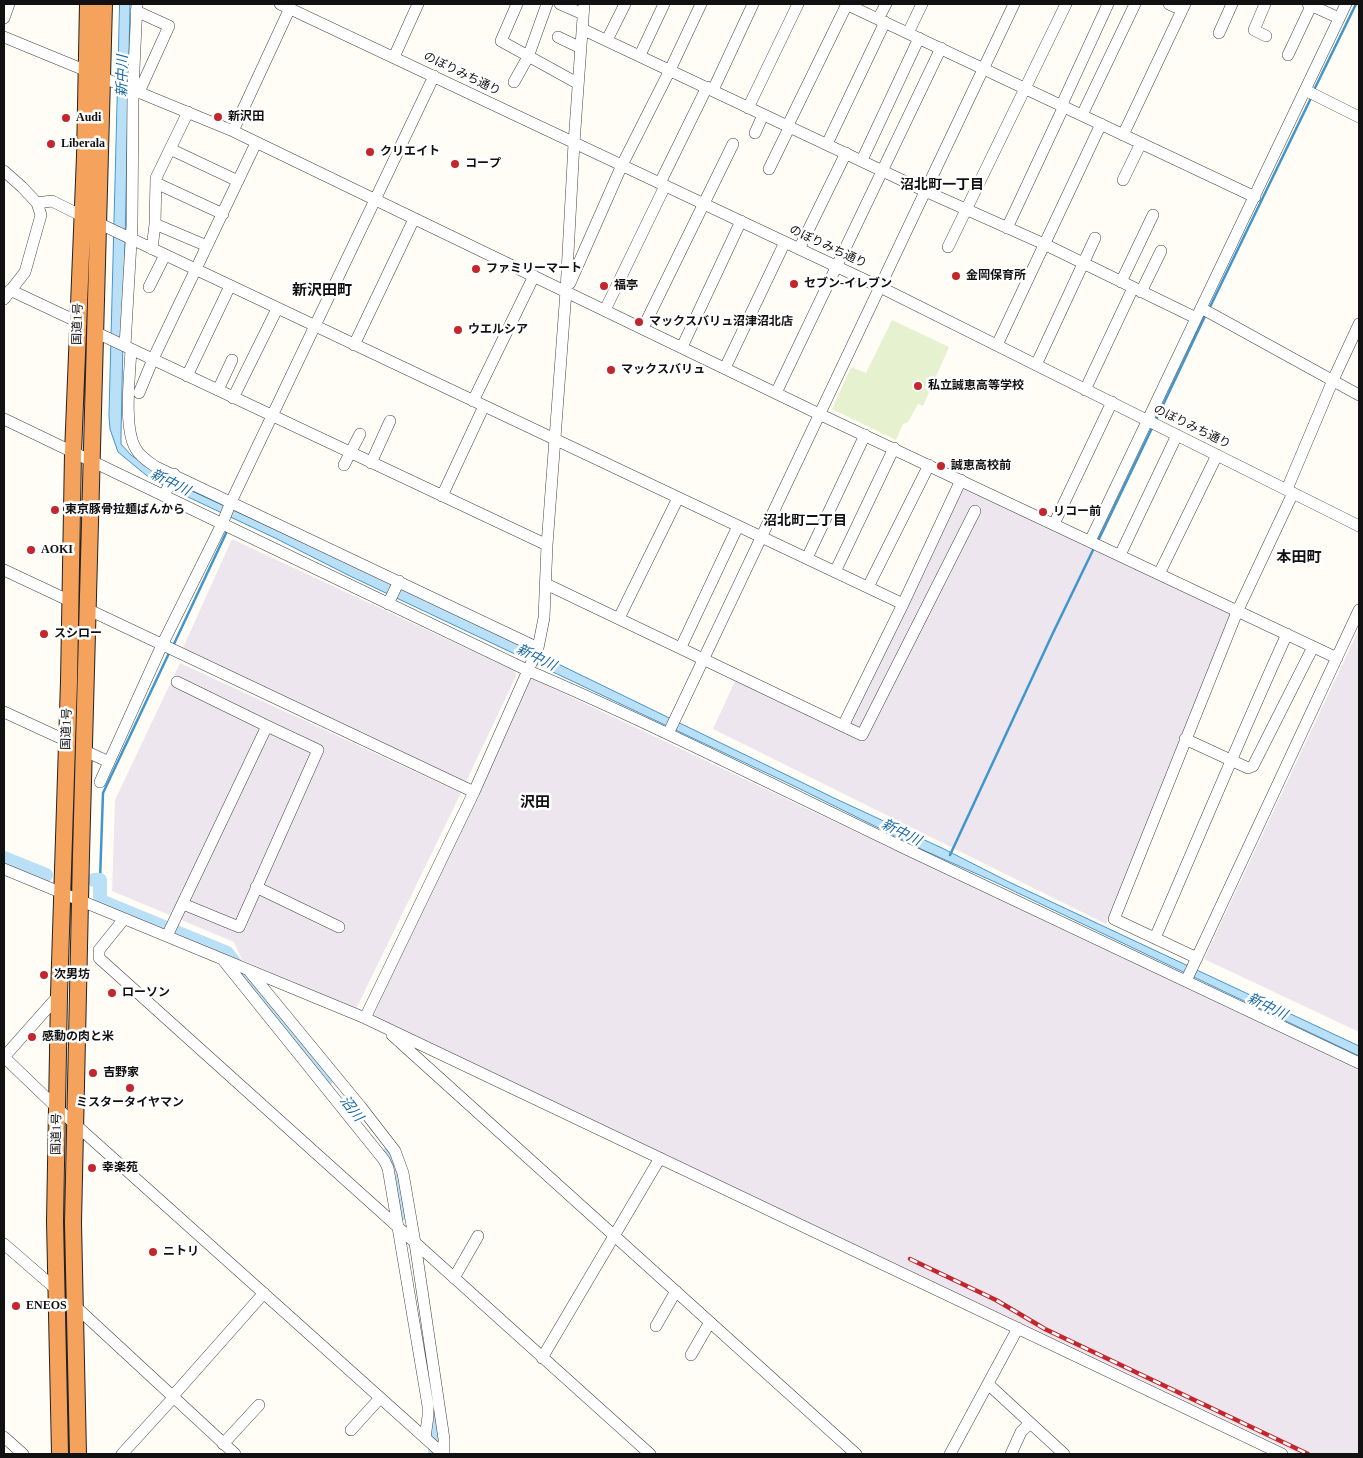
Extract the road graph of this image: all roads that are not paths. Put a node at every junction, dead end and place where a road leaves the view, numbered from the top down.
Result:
1 (9, 4) edge
2 (88, 4) edge
3 (104, 4) edge
4 (418, 4) edge
5 (517, 4) edge
6 (546, 4) edge
7 (560, 4) edge
8 (625, 4) edge
9 (664, 4) edge
10 (701, 4) edge
11 (753, 4) edge
12 (798, 4) edge
13 (846, 4) edge
14 (886, 4) edge
15 (922, 4) edge
16 (1014, 4) edge
17 (1066, 4) edge
18 (1108, 4) edge
19 (1135, 4) edge
20 (1169, 4) edge
21 (1232, 4) edge
22 (1265, 4) edge
23 (1310, 4) edge
24 (1346, 4) edge
25 (284, 5) edge
26 (137, 7) edge
27 (1184, 7) edge
28 (583, 9) edge
29 (4, 18) edge
30 (1339, 18) junction
31 (882, 20) junction
32 (582, 29) junction
33 (908, 33) junction
34 (1219, 33) dead end
35 (1266, 36) dead end
36 (4, 37) edge
37 (558, 37) dead end
38 (919, 38) junction
39 (607, 40) junction
40 (581, 48) junction
41 (941, 48) junction
42 (640, 55) junction
43 (1288, 55) dead end
44 (394, 57) junction
45 (528, 57) junction
46 (983, 68) junction
47 (670, 70) junction
48 (99, 76) junction
49 (434, 76) junction
50 (514, 82) dead end
51 (578, 83) junction
52 (710, 88) junction
53 (1025, 88) junction
54 (1305, 90) junction
55 (136, 91) junction
56 (1064, 106) junction
57 (748, 108) junction
58 (188, 112) junction
59 (764, 114) junction
60 (1082, 115) junction
61 (1359, 117) edge
62 (1101, 124) junction
63 (789, 126) junction
64 (233, 131) junction
65 (755, 133) dead end
66 (1123, 135) junction
67 (256, 142) junction
68 (574, 143) junction
69 (1141, 143) junction
70 (733, 144) dead end
71 (827, 144) junction
72 (170, 149) junction
73 (846, 153) junction
74 (862, 160) junction
75 (622, 165) junction
76 (768, 169) dead end
77 (883, 170) junction
78 (4, 171) edge
79 (1123, 180) dead end
80 (238, 181) junction
81 (156, 183) junction
82 (662, 185) junction
83 (925, 191) junction
84 (1254, 197) junction
85 (374, 200) junction
86 (37, 203) junction
87 (702, 204) junction
88 (966, 209) junction
89 (223, 214) junction
90 (1153, 215) dead end
91 (82, 216) junction
92 (414, 219) junction
93 (741, 221) junction
94 (155, 224) junction
95 (103, 226) junction
96 (1007, 228) junction
97 (130, 238) junction
98 (1095, 238) dead end
99 (785, 242) junction
100 (1044, 244) junction
101 (207, 246) junction
102 (948, 246) dead end
103 (152, 249) junction
104 (799, 249) junction
105 (1161, 251) dead end
106 (165, 255) junction
107 (1084, 264) junction
108 (837, 267) junction
109 (196, 270) junction
110 (534, 276) junction
111 (1121, 282) junction
112 (230, 286) junction
113 (150, 287) dead end
114 (880, 287) junction
115 (1137, 290) junction
116 (566, 291) junction
117 (7, 294) edge
118 (277, 308) junction
119 (605, 310) junction
120 (1199, 313) junction
121 (78, 322) junction
122 (1359, 324) edge
123 (314, 326) junction
124 (643, 328) junction
125 (100, 334) junction
126 (354, 345) junction
127 (997, 346) junction
128 (128, 347) junction
129 (682, 347) junction
130 (153, 359) junction
131 (232, 360) dead end
132 (1036, 365) junction
133 (725, 368) junction
134 (187, 376) junction
135 (1333, 380) junction
136 (218, 390) junction
137 (1085, 390) junction
138 (139, 393) dead end
139 (776, 393) junction
140 (1359, 395) edge
141 (233, 398) junction
142 (473, 401) junction
143 (1112, 402) junction
144 (484, 406) junction
145 (819, 414) junction
146 (271, 416) junction
147 (4, 419) edge
148 (390, 421) dead end
149 (1152, 422) junction
150 (360, 434) dead end
151 (865, 435) junction
152 (1177, 435) junction
153 (554, 439) junction
154 (894, 448) junction
155 (74, 453) junction
156 (351, 454) junction
157 (1217, 455) junction
158 (92, 461) junction
159 (370, 463) junction
160 (344, 465) dead end
161 (928, 465) junction
162 (173, 477) junction
163 (961, 480) junction
164 (1290, 491) junction
165 (165, 494) junction
166 (442, 496) junction
167 (678, 498) junction
168 (231, 502) junction
169 (975, 511) dead end
170 (223, 522) junction
171 (1054, 524) junction
172 (738, 526) junction
173 (1359, 526) edge
174 (761, 537) junction
175 (1090, 541) junction
176 (547, 545) junction
177 (1120, 555) junction
178 (807, 558) junction
179 (4, 570) edge
180 (835, 572) junction
181 (1159, 574) junction
182 (399, 581) junction
183 (546, 584) junction
184 (868, 588) junction
185 (70, 601) junction
186 (388, 604) junction
187 (903, 604) junction
188 (87, 609) junction
189 (1359, 610) edge
190 (1237, 612) junction
191 (619, 618) junction
192 (1287, 634) junction
193 (162, 645) junction
194 (681, 647) junction
195 (1313, 647) junction
196 (537, 650) junction
197 (704, 658) junction
198 (1337, 658) junction
199 (529, 671) junction
200 (177, 682) dead end
201 (4, 712) edge
202 (267, 726) junction
203 (843, 726) junction
204 (668, 734) junction
205 (1186, 739) junction
206 (67, 741) junction
207 (84, 750) junction
208 (1232, 760) junction
209 (109, 762) junction
210 (100, 782) dead end
211 (474, 792) junction
212 (4, 868) edge
213 (256, 887) junction
214 (61, 893) junction
215 (79, 900) junction
216 (183, 904) junction
217 (124, 919) junction
218 (338, 927) dead end
219 (167, 936) junction
220 (1155, 938) junction
221 (1196, 958) junction
222 (225, 960) junction
223 (246, 969) junction
224 (1186, 981) junction
225 (58, 995) junction
226 (365, 1018) junction
227 (382, 1025) junction
228 (4, 1057) edge
229 (1359, 1063) edge
230 (57, 1108) junction
231 (75, 1124) junction
232 (660, 1158) junction
233 (398, 1228) junction
234 (478, 1236) dead end
235 (614, 1236) junction
236 (415, 1242) junction
237 (4, 1244) edge
238 (454, 1278) junction
239 (57, 1290) junction
240 (676, 1291) junction
241 (264, 1293) junction
242 (75, 1306) junction
243 (710, 1322) junction
244 (656, 1326) dead end
245 (1018, 1328) junction
246 (691, 1355) dead end
247 (542, 1358) junction
248 (988, 1384) junction
249 (173, 1397) junction
250 (380, 1398) junction
251 (259, 1405) dead end
252 (1030, 1423) junction
253 (351, 1430) dead end
254 (4, 1437) edge
255 (223, 1444) junction
256 (429, 1445) edge
257 (23, 1454) edge
258 (60, 1454) edge
259 (78, 1454) edge
260 (122, 1454) edge
261 (235, 1454) edge
262 (444, 1454) edge
263 (650, 1454) edge
264 (856, 1454) edge
265 (950, 1454) edge
266 (1010, 1454) edge
267 (1064, 1454) edge
268 (1282, 1454) edge

1 - 29 street
2 - 48 highway, 国道1号
3 - 48 highway, 国道1号
4 - 44 street
5 - 45 street
6 - 45 street
7 - 28 street
8 - 39 street
9 - 42 street
10 - 47 street
11 - 52 street
12 - 57 street
13 - 31 street
13 - 63 street
14 - 31 street
15 - 33 street
16 - 46 street
17 - 53 street
18 - 56 street
19 - 60 street
20 - 27 street
21 - 34 street
22 - 35 street
23 - 30 street
23 - 43 street
24 - 30 street
25 - 44 street, のぼりみち通り
25 - 64 street
26 - 55 street
26 - 55 street
27 - 66 street
28 - 32 street
30 - 54 street
31 - 33 street
31 - 71 street
32 - 39 street
32 - 40 street
33 - 38 street
36 - 48 street
37 - 40 street
38 - 41 street
38 - 74 street
39 - 42 street
40 - 51 street
41 - 46 street
41 - 77 street
42 - 47 street
44 - 49 street, のぼりみち通り
45 - 50 street
45 - 51 street
46 - 53 street
46 - 83 street
47 - 52 street
47 - 75 street
48 - 55 street
48 - 91 highway, 国道1号
48 - 95 highway, 国道1号
49 - 68 street, のぼりみち通り
49 - 85 street
51 - 68 street
52 - 57 street
52 - 82 street
53 - 56 street
53 - 88 street
54 - 61 street
54 - 84 street
55 - 58 street
55 - 97 street
56 - 60 street
56 - 96 street
57 - 59 street
58 - 64 street
58 - 72 street
59 - 63 street
59 - 65 street
60 - 62 street
62 - 66 street
62 - 100 street
63 - 71 street
63 - 76 street
64 - 67 street
66 - 69 street
67 - 80 street
67 - 85 street
68 - 75 street, のぼりみち通り
68 - 116 street
69 - 79 street
69 - 84 street
70 - 87 street
71 - 73 street
72 - 80 street
72 - 81 street
73 - 74 street
73 - 104 street
74 - 77 street
75 - 82 street, のぼりみち通り
75 - 116 street
77 - 83 street
77 - 108 street
78 - 86 street
80 - 89 street
81 - 89 street
81 - 94 street
82 - 87 street, のぼりみち通り
82 - 119 street
83 - 88 street
83 - 114 street
84 - 120 street
85 - 92 street
85 - 123 street
86 - 91 street
86 - 117 street
87 - 93 street, のぼりみち通り
87 - 124 street
88 - 96 street
88 - 102 street
89 - 101 street
90 - 111 street
91 - 121 highway, 国道1号
92 - 110 street
92 - 126 street
93 - 99 street, のぼりみち通り
93 - 129 street
94 - 101 street
94 - 103 street
95 - 97 street
95 - 125 highway, 国道1号
96 - 100 street
97 - 103 street
97 - 128 street
98 - 107 street
99 - 104 street, のぼりみち通り
99 - 133 street
100 - 107 street
100 - 127 street
101 - 109 street
103 - 106 street
104 - 108 street, のぼりみち通り
105 - 115 street
106 - 109 street
106 - 113 street
107 - 111 street
107 - 132 street
108 - 114 street, のぼりみち通り
108 - 139 street
109 - 112 street
109 - 130 street
110 - 116 street
110 - 142 street
111 - 115 street
112 - 118 street
112 - 134 street
114 - 127 street, のぼりみち通り
114 - 145 street
115 - 120 street
115 - 137 street
116 - 119 street
116 - 153 street
117 - 121 street
118 - 123 street
118 - 141 street
119 - 124 street
120 - 135 street
120 - 149 street
121 - 155 highway, 国道1号
122 - 135 street
123 - 126 street
123 - 146 street
124 - 129 street
125 - 128 street
125 - 158 highway, 国道1号
126 - 142 street
127 - 132 street, のぼりみち通り
128 - 130 street
128 - 162 street
129 - 133 street
130 - 134 street
130 - 138 street
131 - 136 street
132 - 137 street, のぼりみち通り
133 - 139 street
134 - 136 street
135 - 140 street
135 - 164 street
136 - 141 street
137 - 143 street, のぼりみち通り
139 - 145 street
141 - 146 street
142 - 144 street
143 - 149 street, のぼりみち通り
143 - 171 street
144 - 153 street
144 - 166 street
145 - 151 street
145 - 174 street
146 - 156 street
146 - 168 street
147 - 155 street
148 - 159 street
149 - 152 street, のぼりみち通り
149 - 175 street
150 - 156 street
151 - 154 street
151 - 178 street
152 - 157 street, のぼりみち通り
152 - 177 street
153 - 167 street
153 - 176 street
154 - 161 street
154 - 180 street
155 - 158 street
155 - 185 highway, 国道1号
156 - 159 street
156 - 160 street
157 - 164 street, のぼりみち通り
157 - 181 street
158 - 165 street
158 - 188 highway, 国道1号
159 - 166 street
161 - 163 street
161 - 184 street
162 - 165 street
162 - 168 street
163 - 171 street
163 - 187 street
164 - 173 street, のぼりみち通り
164 - 190 street
165 - 170 street
166 - 176 street
167 - 172 street
167 - 191 street
168 - 170 street
168 - 182 street
169 - 203 street
170 - 186 street
170 - 193 street
171 - 175 street
172 - 174 street
172 - 194 street
174 - 178 street
174 - 197 street
175 - 177 street
176 - 183 street
177 - 181 street
178 - 180 street
179 - 185 street
180 - 184 street
181 - 190 street
182 - 186 street
182 - 196 street
183 - 191 street
183 - 196 street
184 - 187 street
185 - 206 highway, 国道1号
186 - 199 street
187 - 203 street
188 - 193 street
188 - 207 highway, 国道1号
189 - 198 street
190 - 192 street
190 - 205 street
191 - 194 street
192 - 195 street
192 - 208 street
193 - 209 street
193 - 211 street
194 - 197 street
195 - 198 street
195 - 208 street
196 - 199 street
197 - 203 street
197 - 204 street
198 - 221 street
199 - 204 street
199 - 211 street
200 - 202 street
201 - 206 street
202 - 213 street
202 - 216 street
204 - 224 street
205 - 208 street
205 - 220 street
206 - 214 highway, 国道1号
207 - 209 street
207 - 215 highway, 国道1号
208 - 220 street
209 - 210 street
211 - 226 street
212 - 214 street
213 - 216 street
213 - 218 street
214 - 215 street
214 - 225 highway, 国道1号
215 - 217 street
215 - 231 highway, 国道1号
216 - 219 street
217 - 219 street
217 - 233 street
219 - 222 street
220 - 221 street
221 - 224 street
222 - 223 street
222 - 233 street
223 - 226 street
223 - 236 street
224 - 229 street
225 - 228 street
225 - 230 highway, 国道1号
226 - 227 street
227 - 232 street
227 - 235 street
228 - 230 street
230 - 231 street
230 - 239 highway, 国道1号
231 - 241 street
231 - 242 highway, 国道1号
232 - 235 street
232 - 245 street
233 - 236 street
233 - 256 street
234 - 238 street
235 - 240 street
235 - 247 street
236 - 238 street
236 - 262 street
237 - 239 street
238 - 247 street
239 - 258 highway, 国道1号
240 - 243 street
240 - 244 street
241 - 249 street
241 - 250 street
242 - 249 street
242 - 259 highway, 国道1号
243 - 246 street
243 - 264 street
245 - 248 street
245 - 268 street
247 - 263 street
248 - 252 street
248 - 265 street
249 - 255 street
249 - 260 street
250 - 253 street
250 - 256 street
251 - 255 street
252 - 266 street
252 - 267 street
254 - 257 street
255 - 261 street
256 - 262 street

